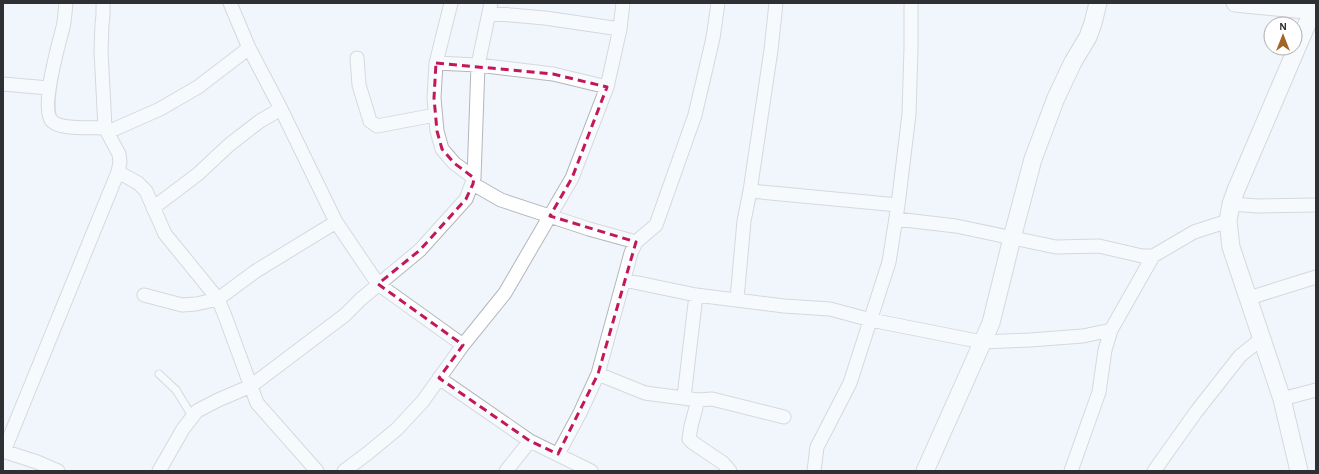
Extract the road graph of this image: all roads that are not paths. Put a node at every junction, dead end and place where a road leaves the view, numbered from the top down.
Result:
1 (66, 3) edge
2 (102, 3) edge
3 (230, 3) edge
4 (451, 3) edge
5 (622, 3) edge
6 (718, 3) edge
7 (776, 3) edge
8 (911, 3) edge
9 (1098, 3) edge
10 (1235, 3) edge
11 (490, 8) edge
12 (1315, 10) edge
13 (620, 29) junction
14 (249, 48) junction
15 (357, 58) dead end
16 (436, 64) junction
17 (478, 66) junction
18 (3, 84) edge
19 (608, 87) junction
20 (49, 88) junction
21 (281, 109) junction
22 (435, 115) junction
23 (106, 130) junction
24 (118, 172) junction
25 (473, 181) junction
26 (750, 191) junction
27 (1231, 204) junction
28 (898, 205) junction
29 (1316, 206) edge
30 (154, 208) junction
31 (550, 216) junction
32 (896, 219) junction
33 (1228, 221) junction
34 (336, 222) junction
35 (1012, 238) junction
36 (636, 242) junction
37 (1154, 256) junction
38 (1316, 277) edge
39 (624, 280) junction
40 (378, 284) junction
41 (144, 295) dead end
42 (696, 295) junction
43 (1249, 298) junction
44 (737, 299) junction
45 (218, 300) junction
46 (871, 320) junction
47 (1111, 330) junction
48 (1261, 339) junction
49 (982, 342) junction
50 (463, 345) junction
51 (159, 374) dead end
52 (598, 374) junction
53 (439, 378) junction
54 (251, 386) junction
55 (1316, 390) edge
56 (684, 397) junction
57 (1282, 398) junction
58 (698, 400) junction
59 (192, 416) junction
60 (784, 417) dead end
61 (530, 441) junction
62 (3, 451) edge
63 (558, 454) junction
64 (36, 466) edge
65 (58, 471) edge
66 (159, 471) edge
67 (317, 471) edge
68 (344, 471) edge
69 (506, 471) edge
70 (591, 471) edge
71 (730, 471) edge
72 (814, 471) edge
73 (925, 471) edge
74 (1070, 471) edge
75 (1154, 471) edge
76 (1299, 471) edge

1 - 20 street
2 - 23 street
3 - 14 street
4 - 16 street
5 - 13 street
6 - 36 street
7 - 26 street
8 - 28 street
9 - 35 street
10 - 12 street
11 - 13 street
11 - 17 street
12 - 27 street
13 - 19 street
14 - 21 street
14 - 23 street
15 - 22 street
16 - 17 street
16 - 22 street
17 - 19 street
17 - 25 street
18 - 20 street
19 - 31 street
20 - 23 street
21 - 30 street
21 - 34 street
22 - 25 street
23 - 24 street
24 - 30 street
24 - 62 street
25 - 31 street
25 - 40 street
26 - 28 street
26 - 44 street
27 - 29 street
27 - 33 street
28 - 32 street
30 - 45 street
31 - 36 street
31 - 50 street
32 - 35 street
32 - 46 street
33 - 37 street
33 - 43 street
34 - 40 street
34 - 45 street
35 - 37 street
35 - 49 street
36 - 39 street
37 - 47 street
38 - 43 street
39 - 42 street
39 - 52 street
40 - 50 street
40 - 54 street
41 - 45 street
42 - 44 street
42 - 56 street
43 - 48 street
44 - 46 street
45 - 54 street
46 - 49 street
46 - 72 street
47 - 49 street
47 - 74 street
48 - 57 street
48 - 75 street
49 - 73 street
50 - 53 street
51 - 59 lane
52 - 56 street
52 - 63 street
53 - 61 street
53 - 68 street
54 - 59 street
54 - 67 street
55 - 57 street
56 - 58 street
57 - 76 street
58 - 60 street
58 - 71 street
59 - 66 street
61 - 63 street
61 - 69 street
62 - 64 street
63 - 70 street
64 - 65 street

